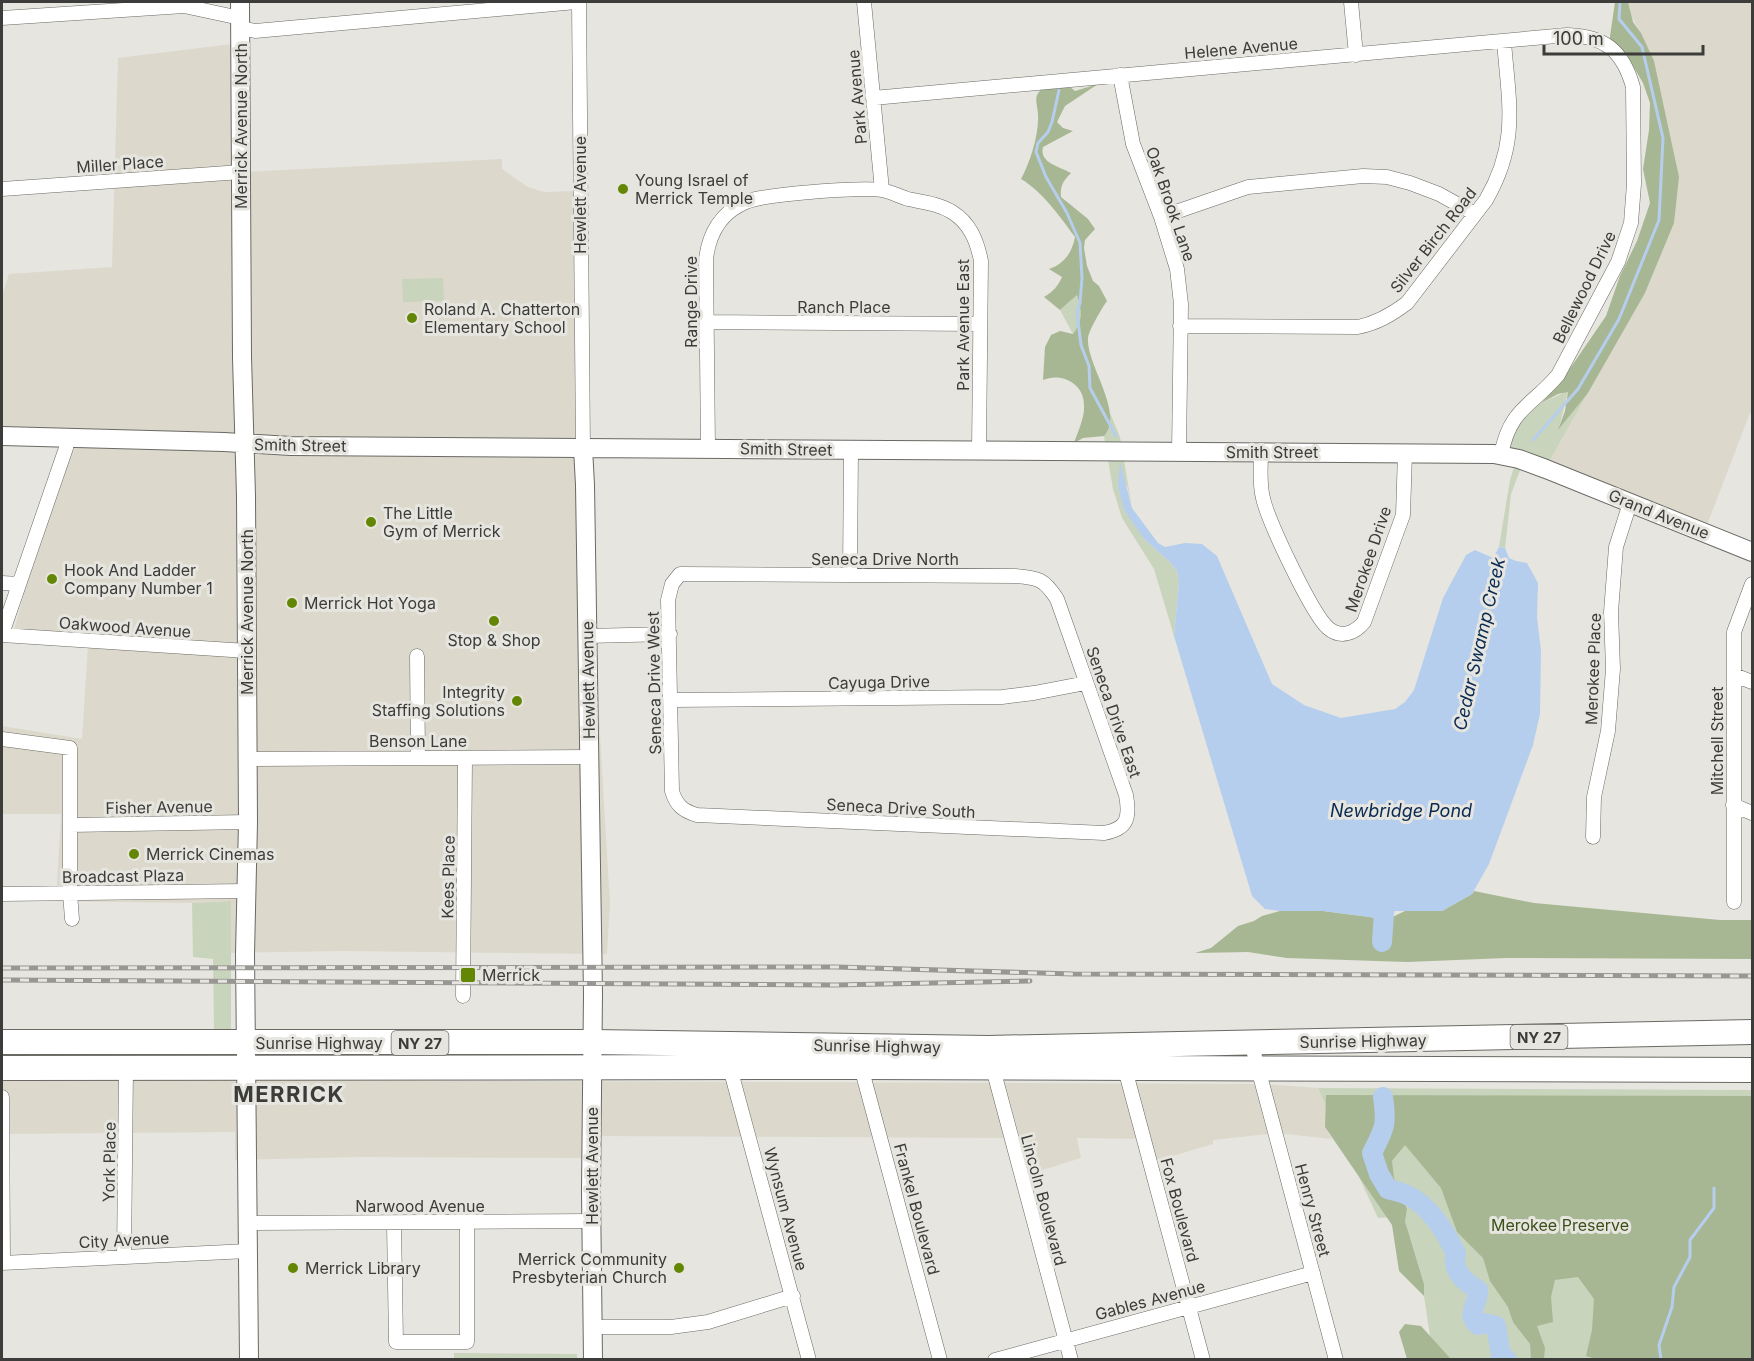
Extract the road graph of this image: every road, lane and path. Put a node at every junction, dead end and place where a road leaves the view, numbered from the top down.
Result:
1 (577, 2) edge
2 (864, 2) edge
3 (1351, 2) edge
4 (116, 6) edge
5 (240, 16) edge
6 (2, 18) edge
7 (1504, 42) junction
8 (1609, 46) joint
9 (1356, 55) junction
10 (1120, 75) junction
11 (873, 98) junction
12 (241, 172) junction
13 (2, 189) edge
14 (882, 190) junction
15 (1475, 214) junction
16 (1161, 217) junction
17 (707, 322) junction
18 (980, 324) junction
19 (1180, 326) junction
20 (2, 436) edge
21 (67, 438) junction
22 (245, 444) junction
23 (583, 448) junction
24 (708, 448) junction
25 (851, 449) junction
26 (979, 450) junction
27 (1179, 452) junction
28 (1261, 452) junction
29 (1406, 453) junction
30 (1501, 455) junction
31 (1566, 477) joint
32 (1630, 503) junction
33 (1752, 552) edge
34 (703, 574) joint
35 (850, 575) junction
36 (2, 584) edge
37 (19, 584) junction
38 (1752, 584) edge
39 (1057, 599) joint
40 (670, 634) junction
41 (2, 635) edge
42 (587, 636) junction
43 (247, 651) junction
44 (417, 656) dead end
45 (1734, 675) junction
46 (1752, 682) edge
47 (1086, 683) junction
48 (671, 700) junction
49 (2, 739) edge
50 (589, 757) junction
51 (418, 758) junction
52 (465, 758) junction
53 (248, 759) junction
54 (1733, 805) junction
55 (687, 812) joint
56 (1752, 813) edge
57 (248, 822) junction
58 (70, 825) junction
59 (1114, 831) joint
60 (1593, 837) dead end
61 (246, 891) junction
62 (70, 893) junction
63 (2, 894) edge
64 (1734, 902) dead end
65 (72, 919) dead end
66 (463, 996) dead end
67 (1752, 1032) edge
68 (2, 1042) edge
69 (593, 1042) junction
70 (1251, 1042) junction
71 (247, 1043) junction
72 (990, 1058) junction
73 (592, 1067) junction
74 (861, 1067) junction
75 (2, 1068) edge
76 (126, 1068) junction
77 (730, 1068) junction
78 (1258, 1068) junction
79 (247, 1069) junction
80 (1125, 1069) junction
81 (1752, 1070) edge
82 (2, 1097) edge
83 (592, 1221) junction
84 (467, 1222) junction
85 (248, 1223) junction
86 (394, 1223) junction
87 (248, 1251) junction
88 (124, 1257) junction
89 (2, 1263) edge
90 (1313, 1273) junction
91 (793, 1296) junction
92 (1189, 1306) junction
93 (593, 1327) junction
94 (1066, 1340) junction
95 (249, 1359) edge
96 (593, 1359) edge
97 (809, 1359) edge
98 (940, 1359) edge
99 (995, 1359) edge
100 (1071, 1359) edge
101 (1203, 1359) edge
102 (1336, 1359) edge

1 - 5 street
1 - 23 street, Hewlett Avenue
2 - 11 street, Park Avenue
3 - 9 street
4 - 5 street
4 - 6 street
5 - 12 street, Merrick Avenue North
7 - 8 street, Helene Avenue
7 - 9 street, Helene Avenue
7 - 15 street, Silver Birch Road
8 - 30 street, Bellewood Drive
9 - 10 street, Helene Avenue
10 - 11 street, Helene Avenue
10 - 16 street, Oak Brook Lane
11 - 14 street, Park Avenue
12 - 13 street, Miller Place
12 - 22 street, Merrick Avenue North
14 - 17 street, Range Drive
14 - 18 street, Park Avenue East
15 - 16 street
15 - 19 street, Silver Birch Road
16 - 19 street, Oak Brook Lane
17 - 18 street, Ranch Place
17 - 24 street, Range Drive
18 - 26 street, Park Avenue East
19 - 27 street, Oak Brook Lane
20 - 21 street, Smith Street
21 - 22 street, Smith Street
21 - 37 street
22 - 23 street, Smith Street
22 - 43 street, Merrick Avenue North
23 - 24 street, Smith Street
23 - 42 street, Hewlett Avenue
24 - 25 street, Smith Street
25 - 26 street, Smith Street
25 - 35 street
26 - 27 street, Smith Street
27 - 28 street, Smith Street
28 - 29 street, Smith Street
28 - 29 street, Merokee Drive
29 - 30 street, Smith Street
30 - 31 street, Smith Street
31 - 32 street, Grand Avenue
32 - 33 street, Grand Avenue
32 - 60 street, Merokee Place
34 - 35 street, Seneca Drive North
34 - 40 street, Seneca Drive West
35 - 39 street, Seneca Drive North
36 - 37 street
37 - 41 street
38 - 45 street, Mitchell Street
39 - 47 street, Seneca Drive East
40 - 42 street
40 - 48 street, Seneca Drive West
41 - 43 street, Oakwood Avenue
42 - 50 street, Hewlett Avenue
43 - 53 street, Merrick Avenue North
44 - 51 street
45 - 46 street
45 - 54 street, Mitchell Street
47 - 48 street, Cayuga Drive
47 - 59 street, Seneca Drive East
48 - 55 street, Seneca Drive West
49 - 58 street
50 - 52 street, Benson Lane
50 - 69 street, Hewlett Avenue
51 - 52 street, Benson Lane
51 - 53 street, Benson Lane
52 - 66 street, Kees Place
53 - 57 street, Merrick Avenue North
54 - 56 street
54 - 64 street, Mitchell Street
55 - 59 street, Seneca Drive South
57 - 58 street, Fisher Avenue
57 - 61 street, Merrick Avenue North
58 - 62 street
61 - 62 street, Broadcast Plaza
61 - 71 street, Merrick Avenue North
62 - 63 street, Broadcast Plaza
62 - 65 street
67 - 70 highway, Sunrise Highway / NY 27
68 - 71 highway, Sunrise Highway / NY 27
69 - 71 highway, Sunrise Highway / NY 27
69 - 72 highway, Sunrise Highway / NY 27
69 - 73 street, Hewlett Avenue
70 - 72 highway, Sunrise Highway / NY 27
70 - 78 street, Henry Street
71 - 79 street, Merrick Avenue North
72 - 74 highway, Sunrise Highway / NY 27
72 - 80 highway, Sunrise Highway / NY 27
72 - 94 street, Lincoln Boulevard
73 - 77 highway, Sunrise Highway / NY 27
73 - 79 highway, Sunrise Highway / NY 27
73 - 83 street, Hewlett Avenue
74 - 77 highway, Sunrise Highway / NY 27
74 - 98 street, Frankel Boulevard
75 - 76 highway, Sunrise Highway / NY 27
76 - 79 highway, Sunrise Highway / NY 27
76 - 88 street, York Place
77 - 91 street, Wynsum Avenue
78 - 80 highway, Sunrise Highway / NY 27
78 - 81 highway, Sunrise Highway / NY 27
78 - 90 street, Henry Street
79 - 85 street, Merrick Avenue North
80 - 92 street, Fox Boulevard
82 - 89 street
83 - 84 street, Narwood Avenue
83 - 93 street, Hewlett Avenue
84 - 86 street, Narwood Avenue
84 - 86 street
85 - 86 street, Narwood Avenue
85 - 87 street, Merrick Avenue North
87 - 88 street, City Avenue
87 - 95 street, Merrick Avenue North
88 - 89 street, City Avenue
90 - 92 street, Gables Avenue
90 - 102 street, Henry Street
91 - 93 street
91 - 97 street, Wynsum Avenue
92 - 94 street, Gables Avenue
92 - 101 street, Fox Boulevard
93 - 96 street, Hewlett Avenue
94 - 99 street, Gables Avenue
94 - 100 street, Lincoln Boulevard

